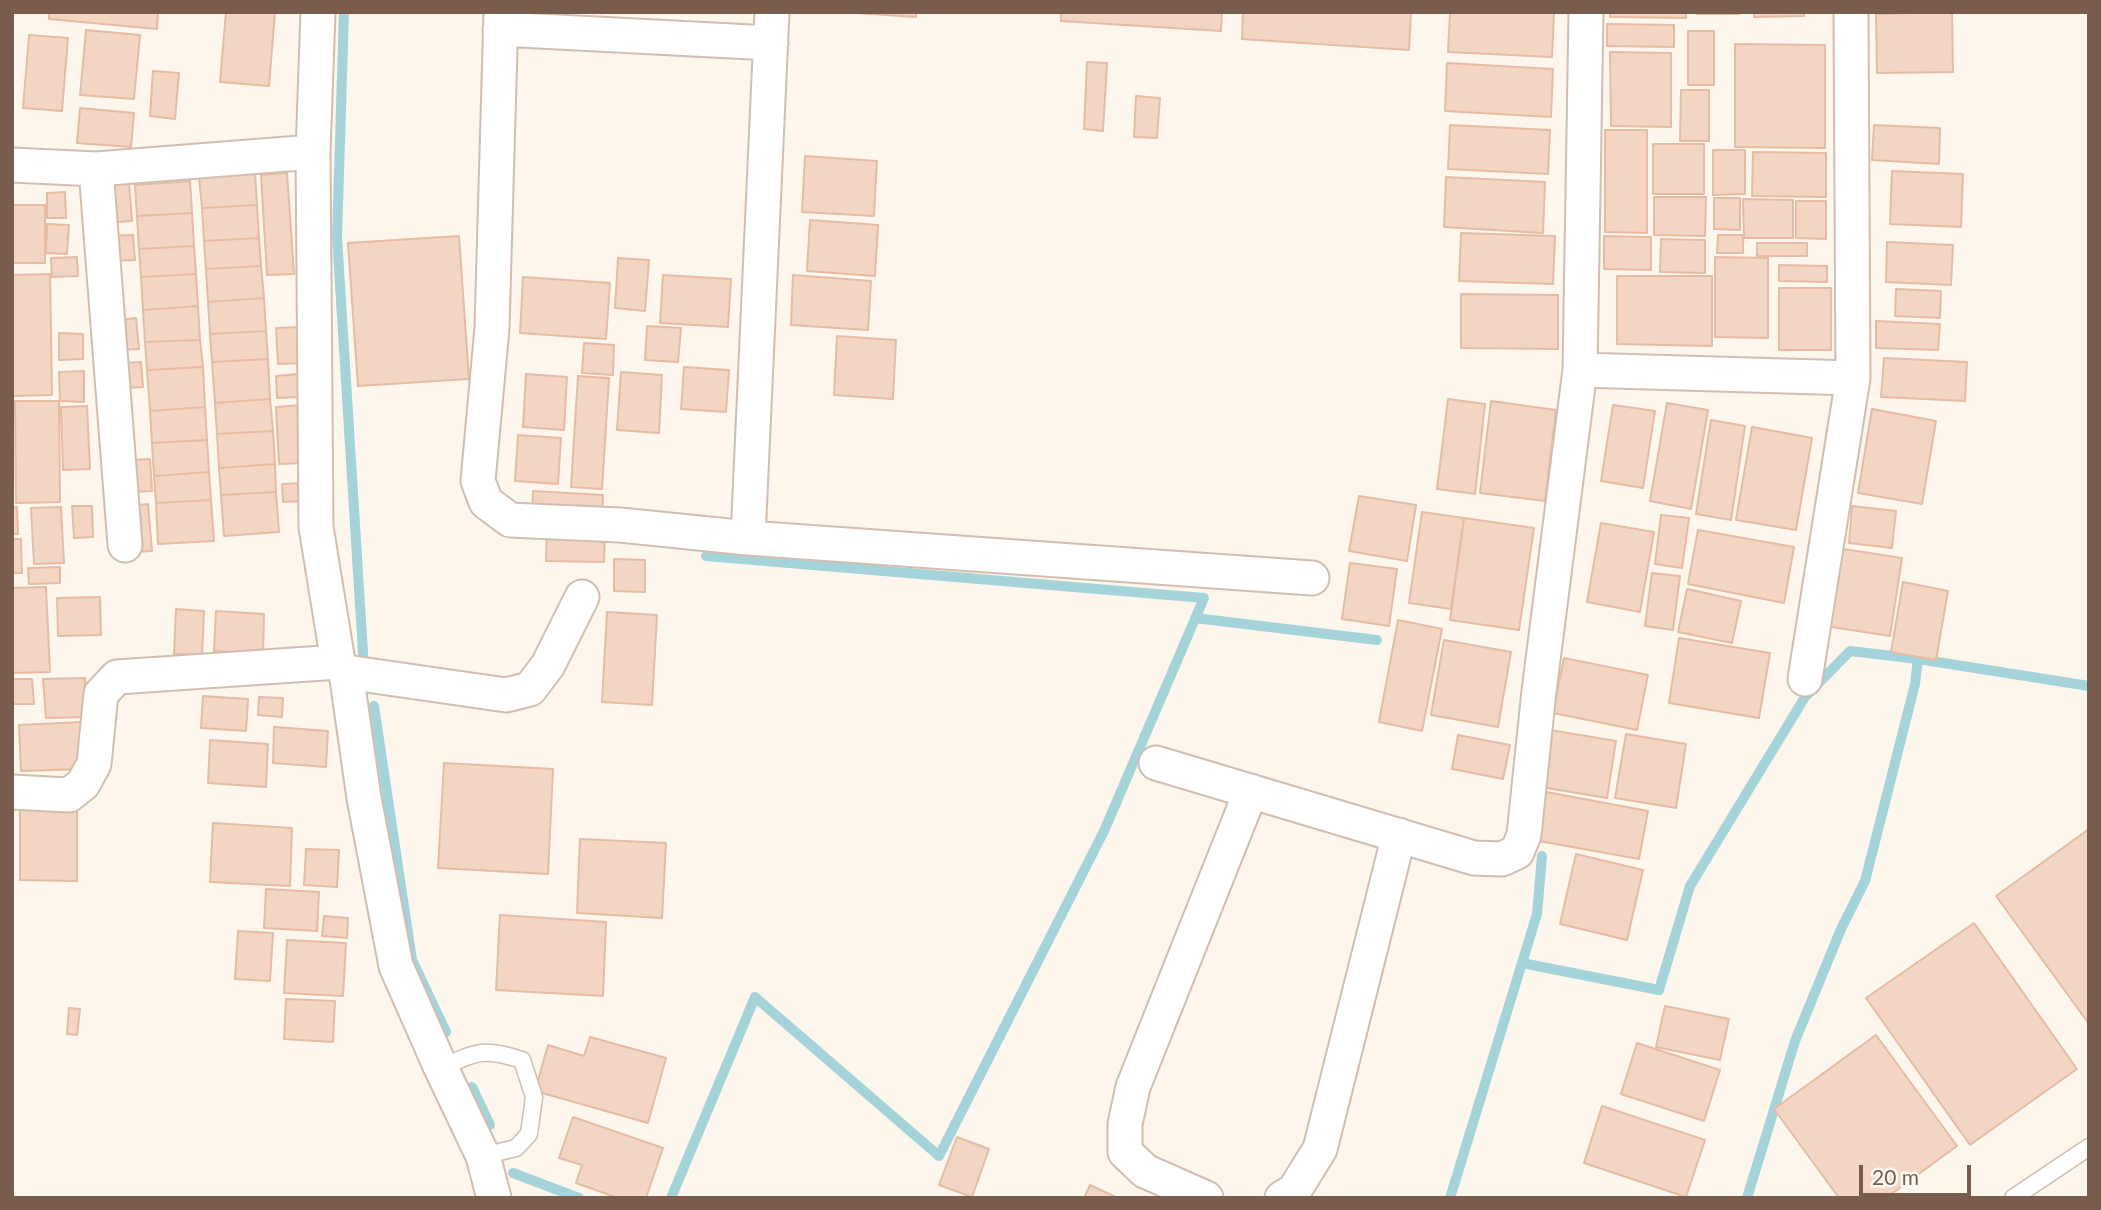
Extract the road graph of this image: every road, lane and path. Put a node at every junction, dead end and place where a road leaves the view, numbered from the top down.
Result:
1 (318, 12) edge
2 (1586, 12) edge
3 (1851, 12) edge
4 (501, 21) edge
5 (772, 28) edge
6 (313, 152) junction
7 (12, 165) edge
8 (96, 169) junction
9 (1580, 370) junction
10 (1853, 378) junction
11 (748, 538) junction
12 (125, 545) dead end
13 (1312, 578) dead end
14 (582, 597) dead end
15 (342, 667) junction
16 (1805, 679) dead end
17 (1156, 763) dead end
18 (1251, 791) junction
19 (12, 792) edge
20 (1399, 835) junction
21 (441, 1068) junction
22 (2089, 1147) edge
23 (483, 1156) junction
24 (494, 1198) edge
25 (1206, 1198) edge
26 (1282, 1198) edge
27 (2013, 1198) edge

1 - 6 street
2 - 9 street
3 - 10 street
4 - 5 street
4 - 11 street
5 - 11 street
6 - 8 street
6 - 15 street
7 - 8 street
8 - 12 street
9 - 10 street
9 - 20 street
10 - 16 street
11 - 13 street
14 - 15 street
15 - 19 street
15 - 21 street
17 - 18 street
18 - 20 street
18 - 25 street
20 - 26 street
21 - 23 street
21 - 23 lane
22 - 27 lane
23 - 24 street

